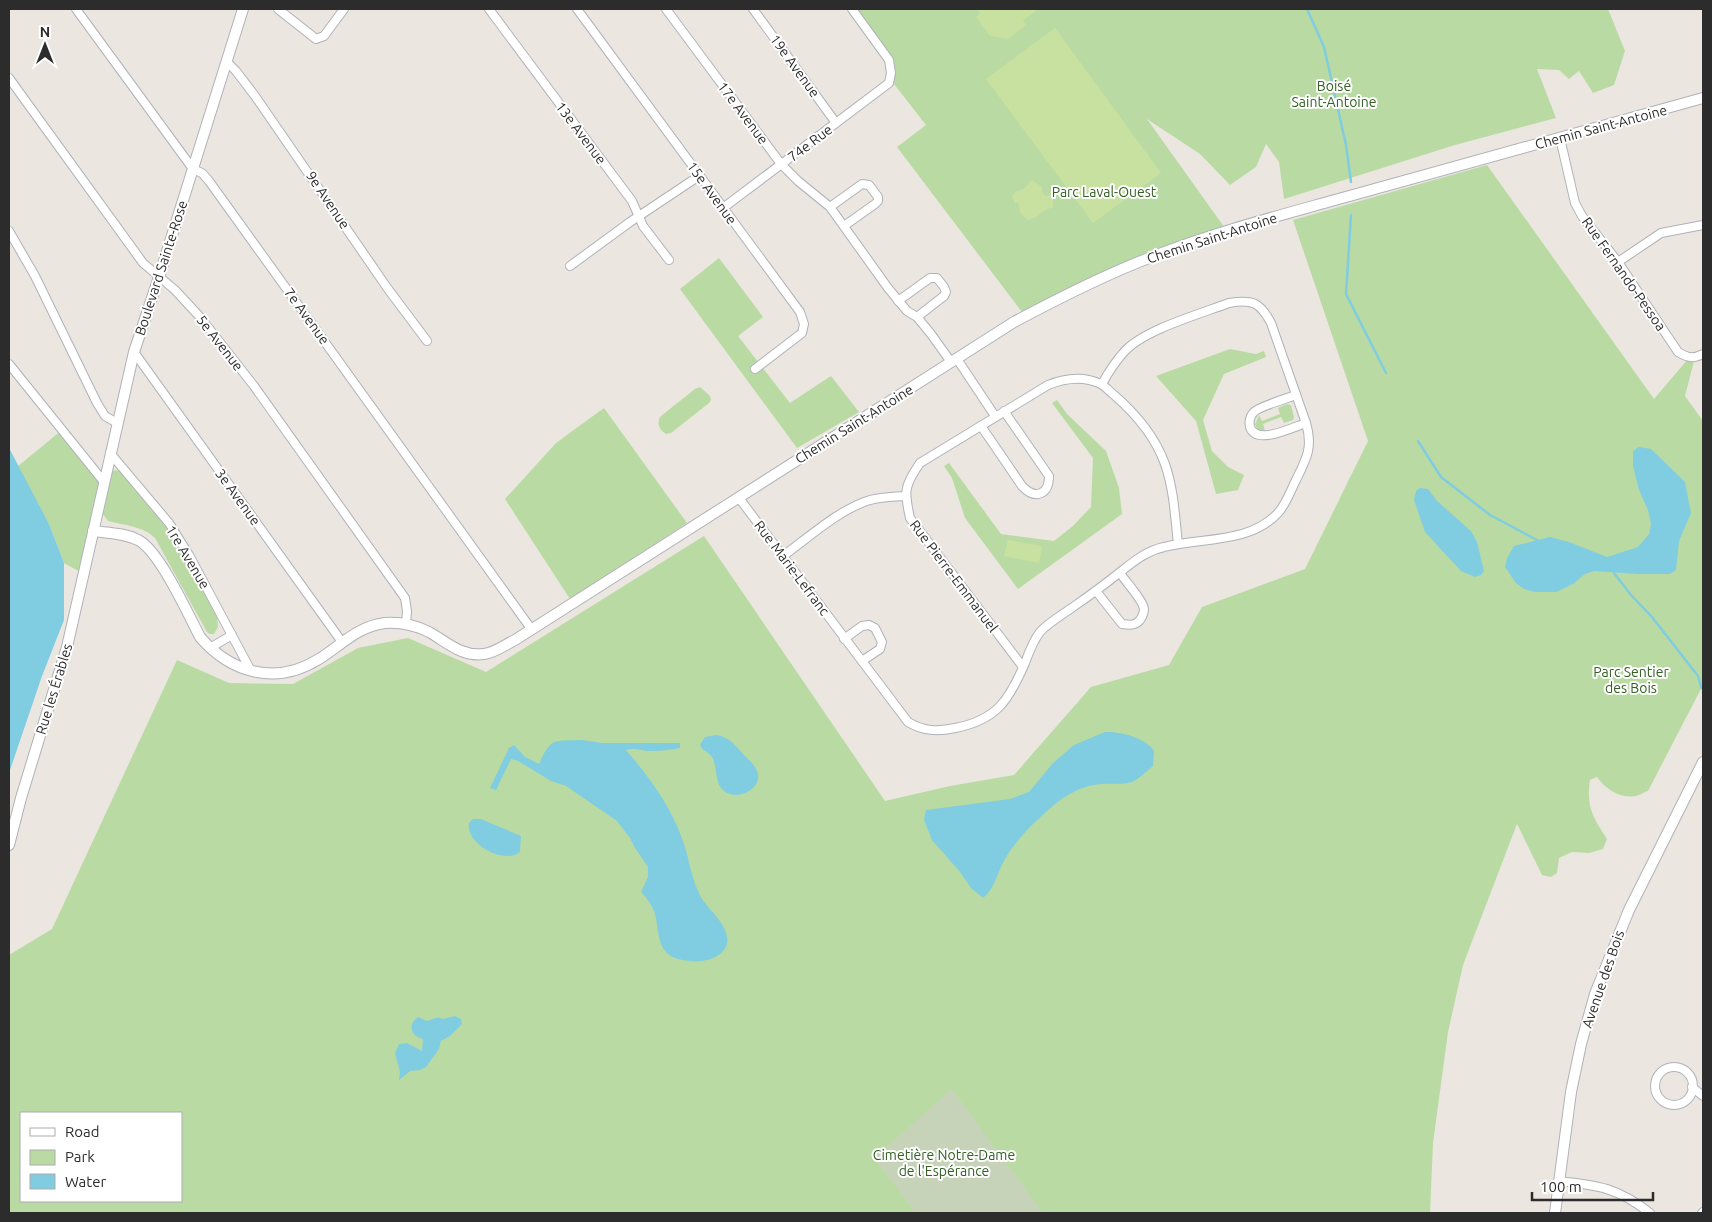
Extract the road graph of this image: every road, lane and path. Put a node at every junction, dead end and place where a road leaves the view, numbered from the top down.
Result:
1 (76, 9) edge
2 (243, 9) edge
3 (278, 9) edge
4 (344, 9) edge
5 (489, 9) edge
6 (576, 9) edge
7 (666, 9) edge
8 (753, 9) edge
9 (852, 9) edge
10 (226, 61) junction
11 (9, 78) edge
12 (1703, 98) edge
13 (836, 123) junction
14 (1560, 138) junction
15 (781, 164) junction
16 (193, 169) junction
17 (698, 176) junction
18 (830, 207) junction
19 (723, 208) junction
20 (640, 216) junction
21 (1703, 225) edge
22 (844, 226) junction
23 (9, 231) edge
24 (669, 260) dead end
25 (1618, 262) junction
26 (570, 266) dead end
27 (159, 277) junction
28 (898, 300) junction
29 (917, 317) junction
30 (427, 341) dead end
31 (134, 352) junction
32 (1703, 354) edge
33 (954, 361) junction
34 (9, 364) edge
35 (755, 369) dead end
36 (1102, 384) junction
37 (1296, 395) junction
38 (1004, 412) junction
39 (995, 416) junction
40 (1306, 422) junction
41 (117, 423) junction
42 (981, 426) junction
43 (110, 453) junction
44 (104, 482) junction
45 (905, 496) junction
46 (739, 498) junction
47 (93, 531) junction
48 (1178, 544) junction
49 (783, 556) junction
50 (1120, 573) junction
51 (1096, 591) junction
52 (406, 624) junction
53 (532, 630) junction
54 (232, 635) junction
55 (844, 639) junction
56 (342, 642) junction
57 (210, 648) junction
58 (862, 661) junction
59 (1023, 667) junction
60 (252, 671) junction
61 (1703, 762) edge
62 (9, 845) edge
63 (1692, 1087) junction
64 (1703, 1096) edge
65 (1558, 1181) junction
66 (1555, 1213) edge
67 (1650, 1213) edge

1 - 16 street, 7e Avenue
2 - 10 street, Boulevard Sainte-Rose
3 - 4 street
5 - 20 street, 13e Avenue
6 - 17 street, 15e Avenue
7 - 15 street, 17e Avenue
8 - 13 street, 19e Avenue
9 - 13 street, 74e Rue
10 - 16 street, Boulevard Sainte-Rose
10 - 30 street, 9e Avenue
11 - 27 street, 5e Avenue
12 - 14 street, Chemin Saint-Antoine
13 - 15 street, 74e Rue
14 - 25 street, Rue Fernando-Pessoa
14 - 33 street, Chemin Saint-Antoine
15 - 18 street, 17e Avenue
15 - 19 street, 74e Rue
16 - 27 street, Boulevard Sainte-Rose
16 - 53 street, 7e Avenue
17 - 19 street, 15e Avenue
17 - 20 street
18 - 22 street, 17e Avenue
18 - 22 street
19 - 35 street, 15e Avenue
20 - 24 street, 13e Avenue
20 - 26 street
21 - 25 street
22 - 28 street, 17e Avenue
23 - 41 street
25 - 32 street, Rue Fernando-Pessoa
27 - 31 street, Boulevard Sainte-Rose
27 - 52 street, 5e Avenue
28 - 29 street, 17e Avenue
28 - 29 street
29 - 33 street, 17e Avenue
31 - 41 street, Boulevard Sainte-Rose
31 - 56 street, 3e Avenue
33 - 39 street, 17e Avenue
33 - 46 street, Chemin Saint-Antoine
34 - 44 street
36 - 37 street, Rue Marie-Lefranc
36 - 38 street
36 - 48 street
37 - 40 street, Rue Marie-Lefranc
37 - 40 street
38 - 39 street
38 - 42 street
39 - 42 street
40 - 48 street, Rue Marie-Lefranc
41 - 43 street, Boulevard Sainte-Rose
42 - 45 street
43 - 44 street, Boulevard Sainte-Rose
43 - 54 street, 1re Avenue
44 - 47 street, Boulevard Sainte-Rose
45 - 49 street
45 - 59 street, Rue Pierre-Emmanuel
46 - 49 street, Rue Marie-Lefranc
46 - 53 street, Chemin Saint-Antoine
47 - 57 street, Chemin Saint-Antoine
47 - 62 street, Rue les Érables
48 - 50 street, Rue Marie-Lefranc
49 - 55 street, Rue Marie-Lefranc
50 - 51 street, Rue Marie-Lefranc
50 - 51 street
51 - 59 street, Rue Marie-Lefranc
52 - 53 street, Chemin Saint-Antoine
52 - 56 street, Chemin Saint-Antoine
54 - 57 street
54 - 60 street, 1re Avenue
55 - 58 street, Rue Marie-Lefranc
55 - 58 street
56 - 60 street, Chemin Saint-Antoine
57 - 60 street, Chemin Saint-Antoine
58 - 59 street, Rue Marie-Lefranc
61 - 65 street, Avenue des Bois
63 - 63 street
63 - 64 street
65 - 66 street, Avenue des Bois
65 - 67 street

